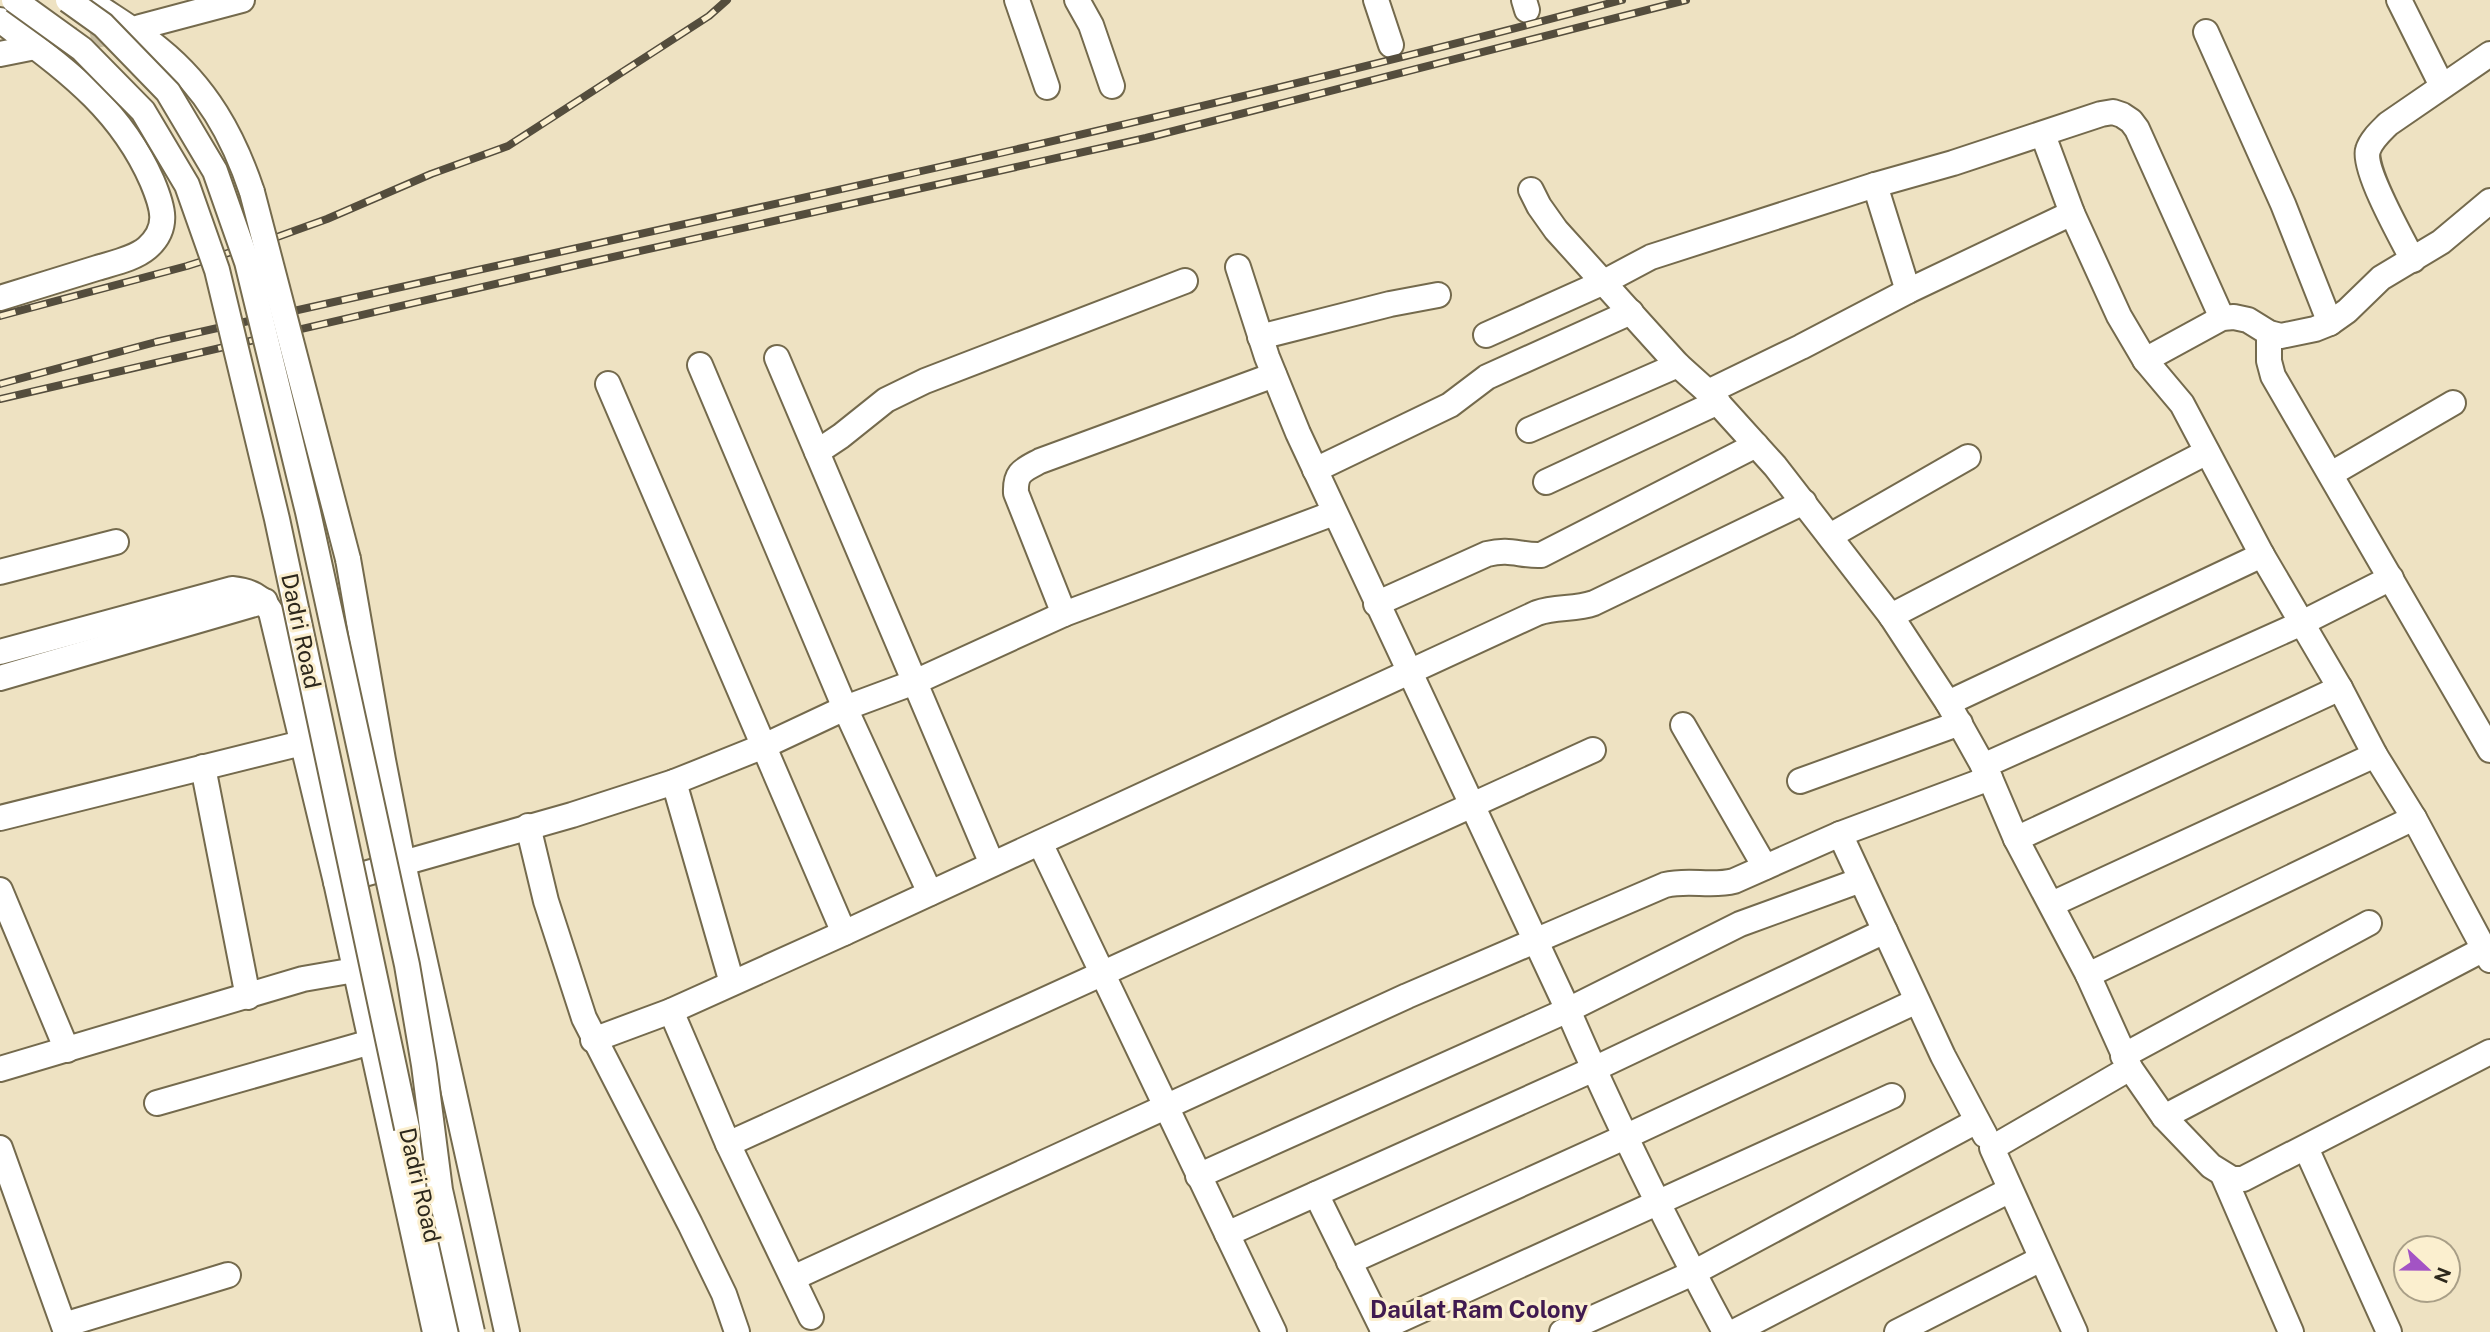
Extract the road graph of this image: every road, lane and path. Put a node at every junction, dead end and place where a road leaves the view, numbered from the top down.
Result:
1 (13, 0) edge
2 (68, 0) edge
3 (88, 0) edge
4 (242, 0) edge
5 (1017, 0) edge
6 (1077, 0) edge
7 (1376, 0) edge
8 (2399, 0) edge
9 (185, 8) edge
10 (0, 20) edge
11 (140, 27) tunnel mouth
12 (2206, 32) dead end
13 (1391, 45) dead end
14 (35, 47) junction
15 (0, 54) edge
16 (2490, 54) edge
17 (1112, 86) dead end
18 (2442, 86) junction
19 (1047, 87) dead end
20 (2043, 135) junction
21 (1875, 185) junction
22 (1531, 190) dead end
23 (2490, 201) edge
24 (2072, 213) junction
25 (2413, 260) junction
26 (1238, 267) dead end
27 (1185, 281) dead end
28 (1604, 282) junction
29 (1908, 291) junction
30 (1438, 295) dead end
31 (0, 298) edge
32 (1632, 312) junction
33 (2222, 318) junction
34 (2330, 323) junction
35 (2269, 333) junction
36 (1486, 335) dead end
37 (1260, 337) junction
38 (777, 358) dead end
39 (2145, 360) junction
40 (700, 365) dead end
41 (1678, 365) junction
42 (1274, 375) junction
43 (608, 384) dead end
44 (1713, 397) junction
45 (2454, 403) dead end
46 (1529, 429) dead end
47 (1756, 445) junction
48 (817, 452) junction
49 (2207, 452) junction
50 (1968, 457) dead end
51 (1315, 470) junction
52 (2331, 474) junction
53 (1546, 482) dead end
54 (1804, 502) junction
55 (1335, 513) junction
56 (1830, 536) junction
57 (116, 542) dead end
58 (2262, 555) junction
59 (0, 572) edge
60 (2391, 578) junction
61 (265, 601) junction
62 (1376, 604) junction
63 (1064, 614) junction
64 (1891, 616) junction
65 (2302, 623) junction
66 (0, 652) edge
67 (1409, 673) junction
68 (0, 678) edge
69 (915, 682) junction
70 (2340, 688) junction
71 (845, 708) junction
72 (1954, 713) junction
73 (1683, 725) dead end
74 (302, 743) junction
75 (764, 746) junction
76 (1593, 750) dead end
77 (2490, 750) edge
78 (2375, 755) junction
79 (203, 768) junction
80 (1986, 772) junction
81 (1800, 780) dead end
82 (674, 782) junction
83 (1472, 806) junction
84 (0, 818) edge
85 (2414, 818) junction
86 (528, 826) junction
87 (1840, 834) junction
88 (2016, 839) junction
89 (1040, 843) junction
90 (403, 863) junction
91 (992, 864) junction
92 (1765, 867) junction
93 (1861, 880) junction
94 (336, 882) junction
95 (0, 890) edge
96 (930, 893) junction
97 (2052, 904) junction
98 (2368, 923) dead end
99 (1885, 931) junction
100 (844, 933) junction
101 (1535, 941) junction
102 (2487, 955) edge
103 (355, 970) junction
104 (1101, 975) junction
105 (2088, 975) junction
106 (732, 983) junction
107 (248, 997) junction
108 (1917, 1001) junction
109 (1568, 1010) junction
110 (671, 1011) junction
111 (593, 1040) junction
112 (371, 1042) junction
113 (67, 1049) junction
114 (2490, 1052) edge
115 (2127, 1062) junction
116 (0, 1069) edge
117 (1594, 1069) junction
118 (1892, 1096) dead end
119 (157, 1103) dead end
120 (1165, 1107) junction
121 (2164, 1117) junction
122 (1977, 1121) junction
123 (1627, 1136) junction
124 (728, 1144) junction
125 (0, 1148) edge
126 (1992, 1148) junction
127 (2306, 1148) junction
128 (2223, 1175) junction
129 (1198, 1176) junction
130 (2010, 1190) junction
131 (1316, 1194) junction
132 (1659, 1201) junction
133 (1227, 1234) junction
134 (2041, 1259) junction
135 (1349, 1262) junction
136 (1693, 1273) junction
137 (228, 1275) dead end
138 (793, 1278) junction
139 (811, 1317) dead end
140 (65, 1328) edge
141 (1383, 1330) edge
142 (2070, 1330) edge
143 (435, 1332) edge
144 (453, 1332) edge
145 (472, 1332) edge
146 (507, 1332) edge
147 (737, 1332) edge
148 (1274, 1332) edge
149 (1562, 1332) edge
150 (1725, 1332) edge
151 (1734, 1332) edge
152 (1897, 1332) edge
153 (2291, 1332) edge
154 (2389, 1332) edge

1 - 144 street, Dadri Road, bridge
2 - 145 street, Dadri Road, bridge
3 - 90 street, bridge
4 - 9 street
5 - 19 street
6 - 17 street
7 - 13 street
8 - 18 street
9 - 11 street
10 - 14 street
12 - 34 street
14 - 15 street
14 - 31 street
16 - 18 street
18 - 25 street
20 - 21 street
20 - 24 street
20 - 33 street
21 - 28 street
21 - 29 street
22 - 28 street
23 - 25 street
24 - 29 street
24 - 39 street
25 - 34 street
26 - 37 street
27 - 48 street
28 - 32 street
28 - 36 street
29 - 44 street
30 - 37 street
32 - 41 street
32 - 51 street
33 - 35 street
33 - 39 street
34 - 35 street
35 - 52 street
37 - 42 street
38 - 48 street
39 - 49 street
40 - 71 street
41 - 44 street
41 - 46 street
42 - 51 street
42 - 63 street
43 - 75 street
44 - 47 street
44 - 53 street
45 - 52 street
47 - 54 street
47 - 62 street
48 - 69 street
49 - 58 street
49 - 64 street
50 - 56 street
51 - 55 street
52 - 60 street
54 - 56 street
54 - 67 street
55 - 62 street
55 - 63 street
56 - 64 street
57 - 59 street
58 - 65 street
58 - 72 street
60 - 65 street
60 - 77 street
61 - 66 street
61 - 68 street
61 - 74 street
62 - 67 street
63 - 69 street
64 - 72 street
65 - 70 street
65 - 80 street
67 - 83 street
67 - 89 street
69 - 71 street
69 - 91 street
70 - 78 street
70 - 88 street
71 - 75 street
71 - 96 street
72 - 80 street
72 - 81 street
73 - 92 street
74 - 79 street
74 - 94 street
75 - 82 street
75 - 100 street
76 - 83 street
78 - 85 street
78 - 97 street
79 - 84 street
79 - 107 street
80 - 87 street
80 - 88 street
82 - 86 street
82 - 106 street
83 - 101 street
83 - 104 street
85 - 102 street
85 - 105 street
86 - 90 street
86 - 111 street
87 - 92 street
87 - 93 street
88 - 97 street
89 - 91 street
89 - 104 street
90 - 94 street
90 - 146 street
91 - 96 street
92 - 101 street
93 - 99 street
93 - 109 street
94 - 103 street
95 - 113 street
96 - 100 street
97 - 105 street
98 - 115 street
99 - 108 street
99 - 117 street
100 - 106 street
101 - 109 street
101 - 120 street
102 - 121 street
103 - 107 street
103 - 112 street
104 - 120 street
104 - 124 street
105 - 115 street
106 - 110 street
107 - 113 street
108 - 122 street
108 - 123 street
109 - 117 street
109 - 129 street
110 - 111 street
110 - 124 street
111 - 147 street
112 - 119 street
112 - 143 street
113 - 116 street
114 - 127 street
115 - 121 street
115 - 126 street
117 - 123 street
117 - 131 street
118 - 132 street
120 - 129 street
120 - 138 street
121 - 128 street
122 - 126 street
122 - 136 street
123 - 132 street
123 - 135 street
124 - 138 street
125 - 140 street
126 - 130 street
127 - 128 street
127 - 154 street
128 - 153 street
129 - 133 street
130 - 134 street
130 - 151 street
131 - 133 street
131 - 135 street
132 - 136 street
132 - 141 street
133 - 148 street
134 - 142 street
134 - 152 street
135 - 141 street
136 - 149 street
136 - 150 street
137 - 140 street
138 - 139 street

